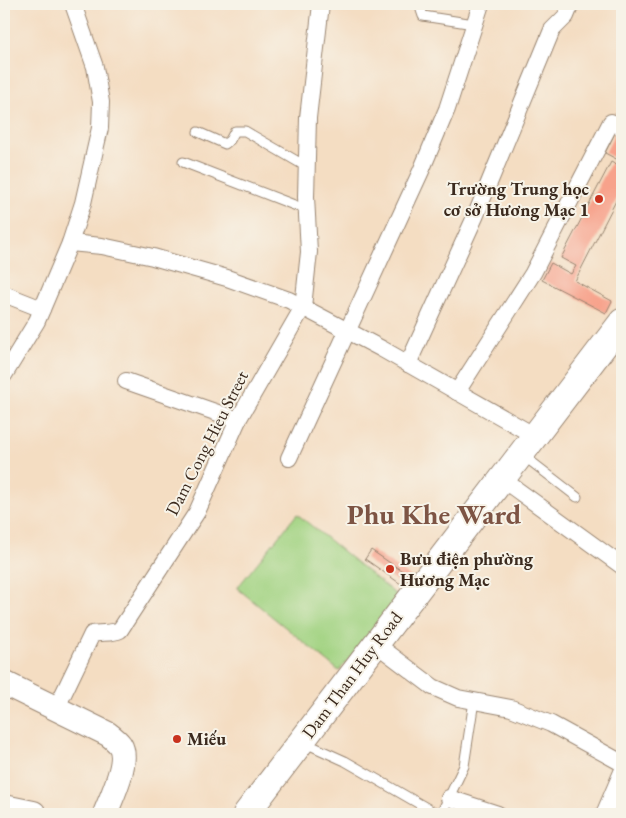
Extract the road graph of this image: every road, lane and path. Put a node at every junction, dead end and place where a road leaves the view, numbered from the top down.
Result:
1 (73, 4) edge
2 (321, 4) edge
3 (422, 4) edge
4 (481, 4) edge
5 (571, 4) edge
6 (474, 24) junction
7 (622, 127) edge
8 (198, 132) dead end
9 (183, 162) dead end
10 (307, 168) junction
11 (307, 210) junction
12 (70, 243) junction
13 (4, 294) edge
14 (303, 307) junction
15 (42, 309) junction
16 (622, 322) edge
17 (348, 331) junction
18 (408, 364) junction
19 (4, 375) edge
20 (126, 381) dead end
21 (457, 392) junction
22 (238, 420) junction
23 (528, 445) junction
24 (289, 458) dead end
25 (502, 478) junction
26 (577, 497) dead end
27 (622, 566) edge
28 (376, 644) junction
29 (4, 683) edge
30 (474, 701) junction
31 (56, 709) junction
32 (302, 741) junction
33 (622, 763) edge
34 (622, 772) edge
35 (449, 798) junction
36 (4, 808) edge
37 (33, 814) edge
38 (105, 814) edge
39 (246, 814) edge
40 (437, 814) edge
41 (441, 814) edge
42 (498, 814) edge
43 (604, 814) edge

1 - 12 street
2 - 10 street, Dam Cong Hieu Street
3 - 6 lane
4 - 6 street
5 - 18 street
6 - 17 street
7 - 21 street
8 - 10 lane
9 - 11 lane
10 - 11 street, Dam Cong Hieu Street
11 - 14 street, Dam Cong Hieu Street
12 - 14 street
12 - 15 street
13 - 15 street
14 - 17 street
14 - 22 street, Dam Cong Hieu Street
15 - 19 street
16 - 23 main road, Dam Than Huy Road
17 - 18 street
17 - 24 street
18 - 21 street
20 - 22 street
21 - 23 street
22 - 31 street, Dam Cong Hieu Street
23 - 25 main road, Dam Than Huy Road
23 - 26 lane
25 - 27 street
25 - 28 main road, Dam Than Huy Road
28 - 30 street
28 - 32 main road, Dam Than Huy Road
29 - 31 street
30 - 33 street
30 - 35 lane
31 - 38 street
32 - 39 main road, Dam Than Huy Road
32 - 40 lane
34 - 43 street
35 - 41 lane
35 - 42 street
36 - 37 main road

